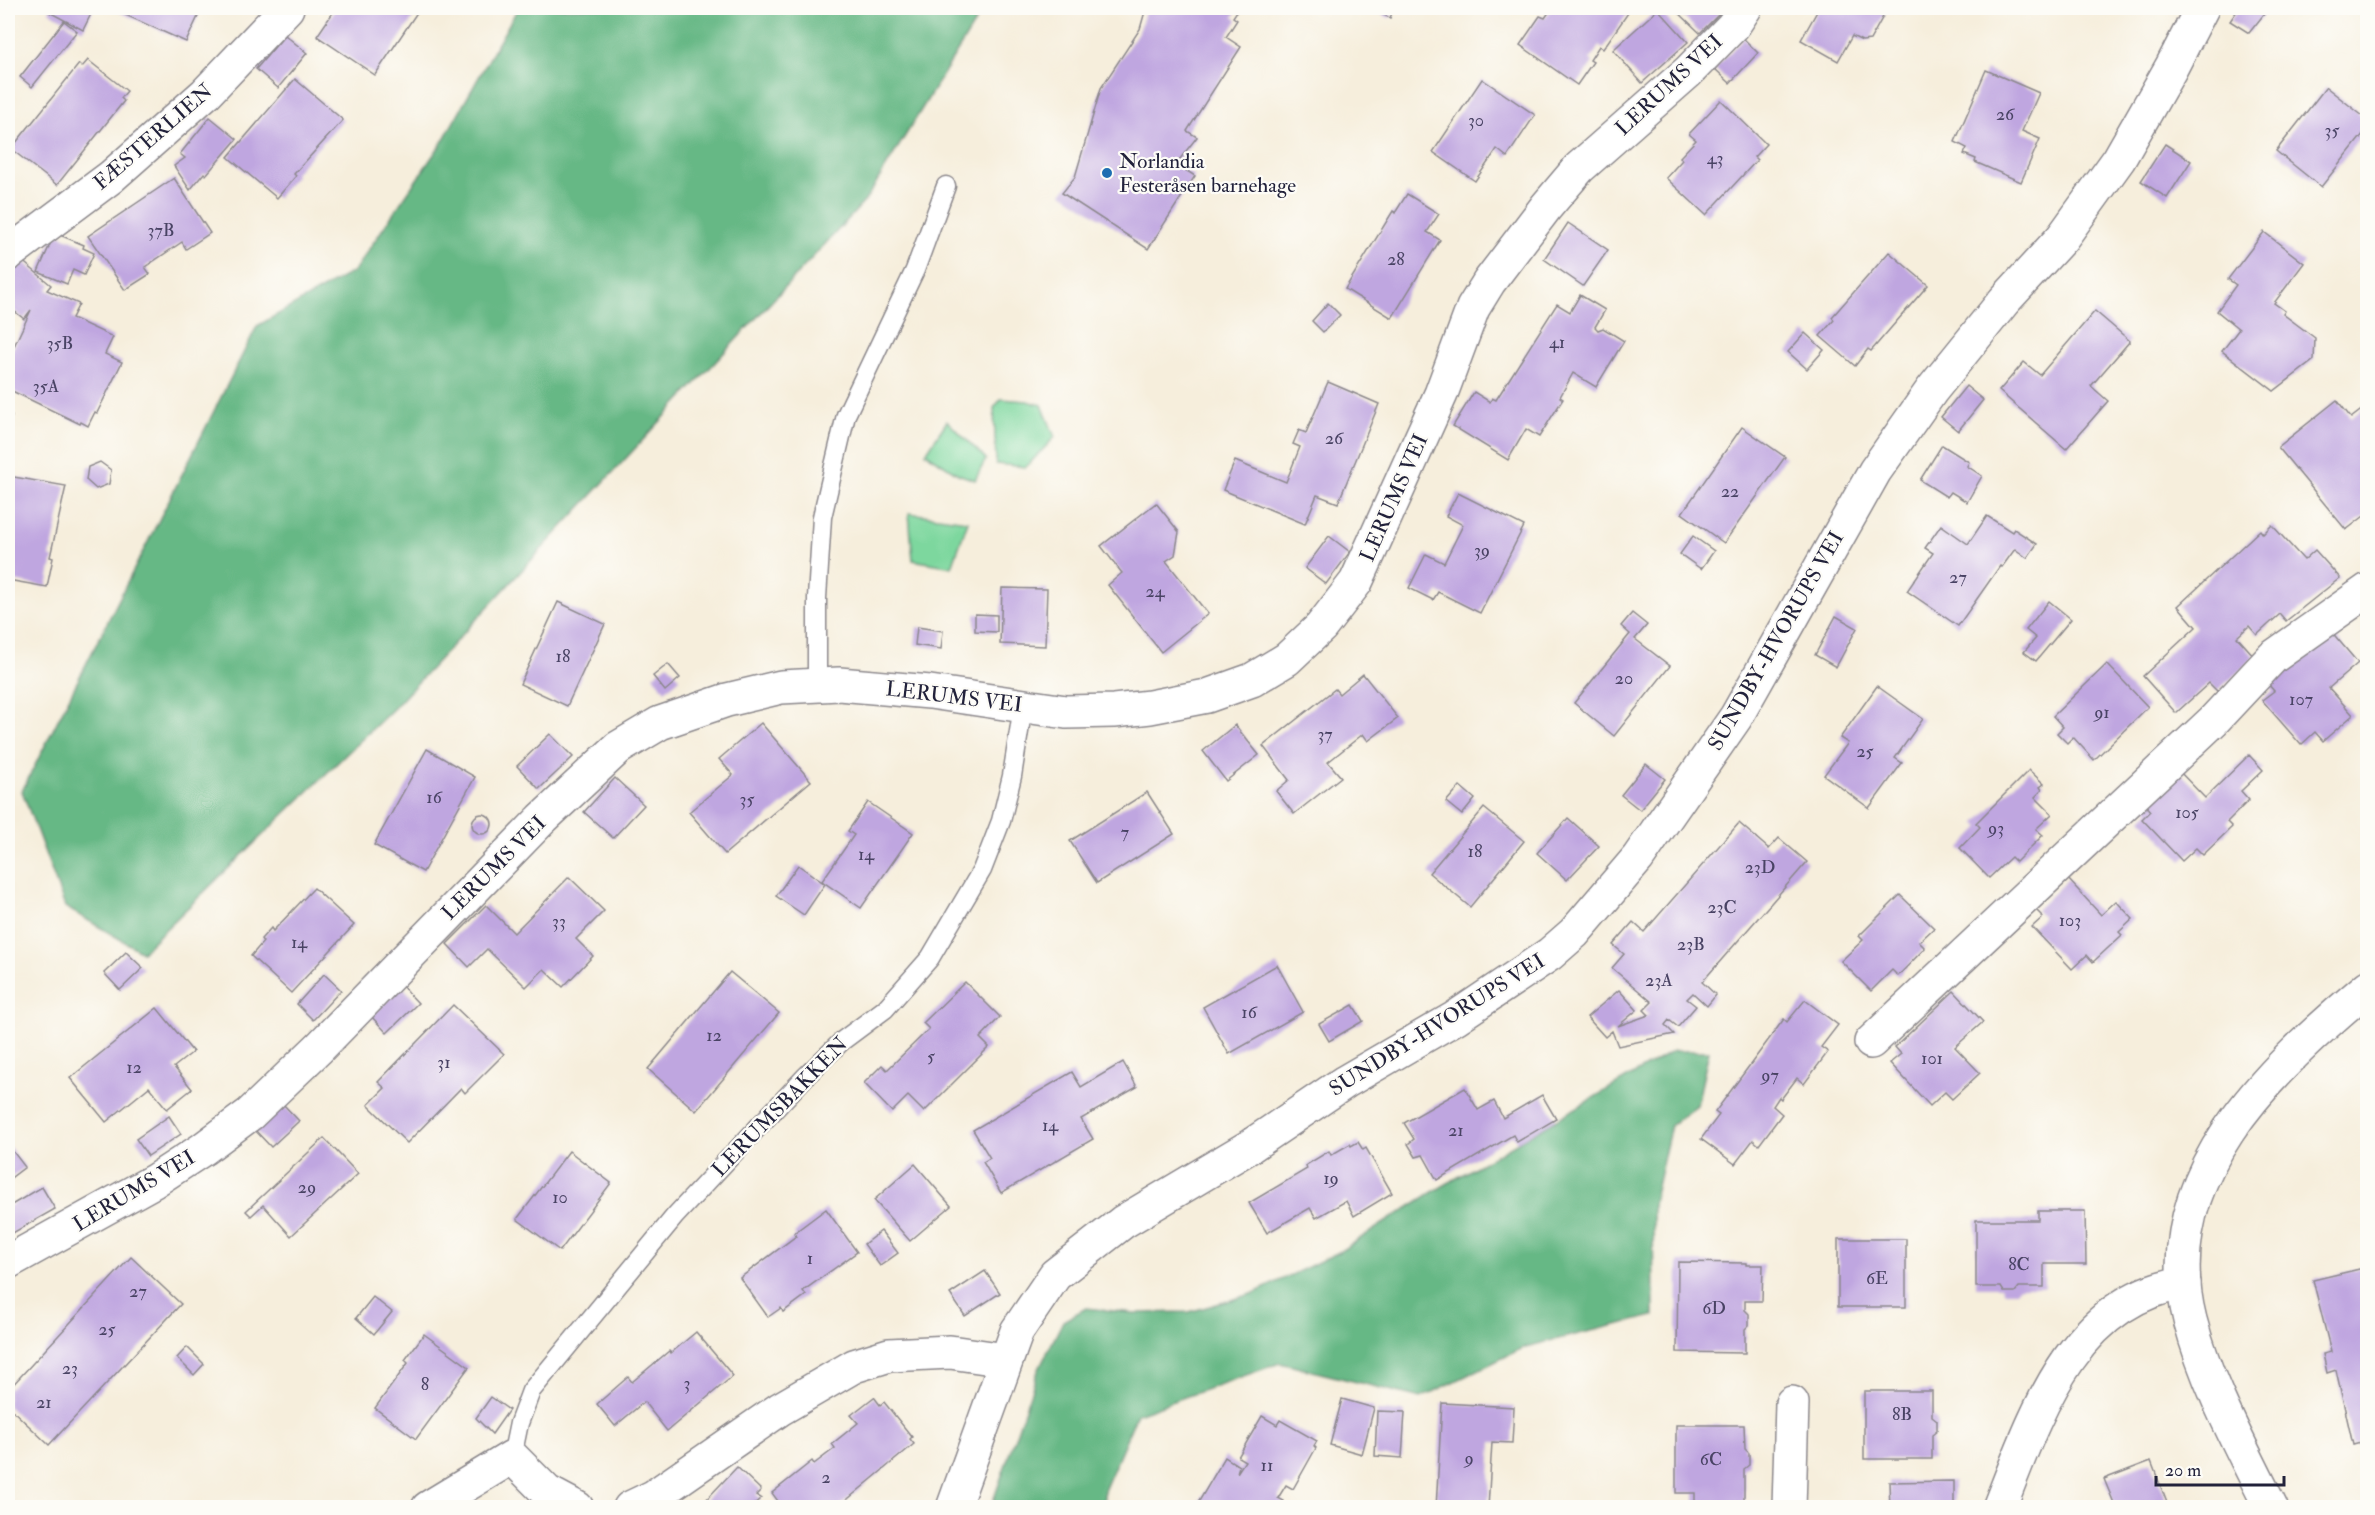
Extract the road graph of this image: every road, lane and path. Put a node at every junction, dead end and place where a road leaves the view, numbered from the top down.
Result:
1 (286, 8) edge
2 (1745, 8) edge
3 (2202, 8) edge
4 (946, 186) dead end
5 (8, 254) edge
6 (2367, 590) edge
7 (817, 685) junction
8 (1023, 706) junction
9 (2367, 987) edge
10 (1871, 1042) dead end
11 (8, 1262) edge
12 (2184, 1282) junction
13 (1006, 1360) junction
14 (1792, 1403) dead end
15 (512, 1457) junction
16 (428, 1508) edge
17 (577, 1508) edge
18 (630, 1508) edge
19 (953, 1508) edge
20 (1789, 1508) edge
21 (1999, 1508) edge
22 (2271, 1508) edge

1 - 5 street, FÆSTERLIEN
2 - 8 street, LERUMS VEI
3 - 13 street, SUNDBY-HVORUPS VEI
4 - 7 lane
6 - 10 street
7 - 8 street, LERUMS VEI
7 - 11 street, LERUMS VEI
8 - 15 lane, LERUMSBAKKEN
9 - 12 street
12 - 21 street
12 - 22 street
13 - 18 street
13 - 19 street, SUNDBY-HVORUPS VEI
14 - 20 street
15 - 16 street
15 - 17 street

